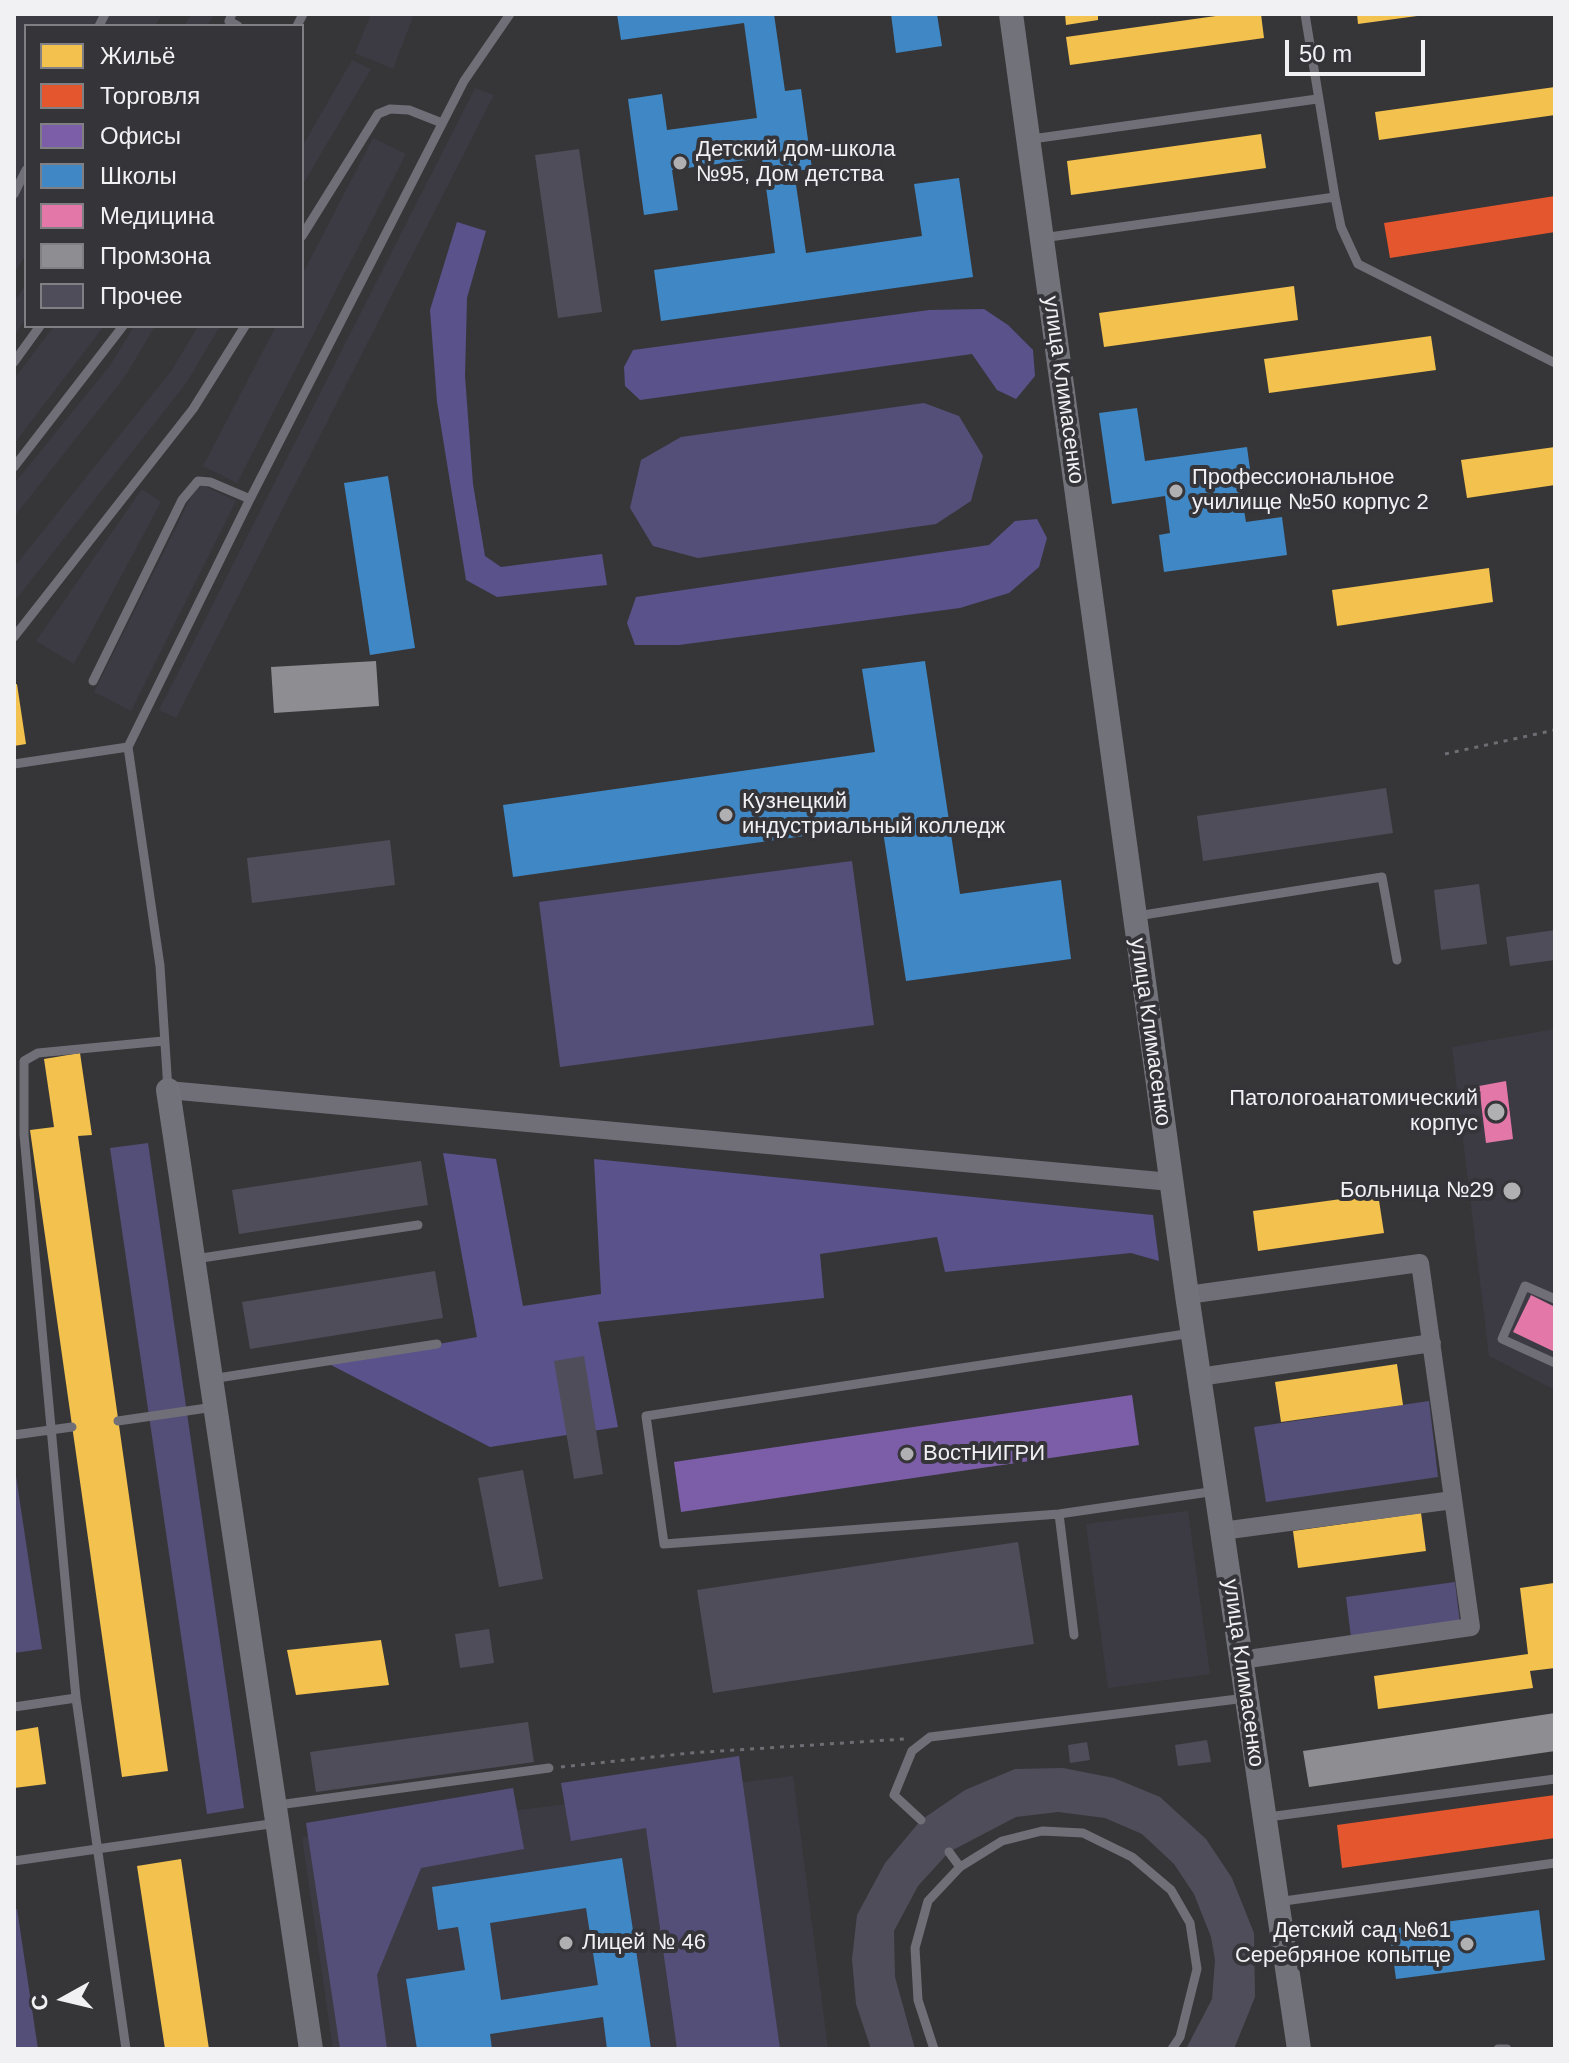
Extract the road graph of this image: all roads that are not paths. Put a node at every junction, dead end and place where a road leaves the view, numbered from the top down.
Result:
1 (510, 14) edge
2 (1011, 14) edge
3 (1305, 14) edge
4 (1317, 99) junction
5 (442, 123) junction
6 (1027, 140) junction
7 (24, 174) edge
8 (14, 194) edge
9 (1335, 197) junction
10 (304, 233) edge
11 (1042, 238) junction
12 (39, 328) edge
13 (121, 328) edge
14 (244, 328) edge
15 (14, 362) edge
16 (1555, 363) edge
17 (14, 467) edge
18 (250, 499) junction
19 (14, 637) edge
20 (93, 681) dead end
21 (128, 747) junction
22 (14, 764) edge
23 (1134, 916) junction
24 (1397, 960) dead end
25 (163, 1041) junction
26 (168, 1090) junction
27 (1171, 1182) junction
28 (418, 1225) dead end
29 (195, 1259) junction
30 (1187, 1295) junction
31 (1555, 1299) edge
32 (1192, 1333) junction
33 (1432, 1343) junction
34 (437, 1344) dead end
35 (1555, 1363) edge
36 (1199, 1377) junction
37 (210, 1379) junction
38 (214, 1406) junction
39 (118, 1421) dead end
40 (72, 1427) dead end
41 (52, 1430) junction
42 (14, 1435) edge
43 (1216, 1491) junction
44 (1453, 1500) junction
45 (1059, 1514) junction
46 (1222, 1531) junction
47 (1074, 1635) dead end
48 (1241, 1660) junction
49 (1247, 1697) junction
50 (76, 1698) junction
51 (14, 1707) edge
52 (549, 1768) road end
53 (1555, 1779) edge
54 (276, 1815) junction
55 (1264, 1818) junction
56 (921, 1820) dead end
57 (98, 1850) junction
58 (949, 1852) dead end
59 (14, 1861) edge
60 (1555, 1863) edge
61 (960, 1867) junction
62 (1277, 1902) junction
63 (1180, 2037) junction
64 (1192, 2039) dead end
65 (126, 2049) edge
66 (311, 2049) edge
67 (934, 2049) edge
68 (1172, 2049) edge
69 (1299, 2049) edge
70 (1498, 2049) edge
71 (1507, 2049) edge

1 - 5 lane
2 - 6 street, улица Климасенко
3 - 4 lane
4 - 6 lane
4 - 9 lane
5 - 10 lane
5 - 18 lane
6 - 11 street, улица Климасенко
7 - 8 lane
9 - 11 lane
9 - 16 lane
11 - 23 street, улица Климасенко
12 - 15 lane
13 - 17 lane
14 - 19 lane
18 - 20 lane
18 - 21 lane
21 - 22 lane
21 - 25 lane
23 - 24 lane
23 - 27 street, улица Климасенко
25 - 26 lane
25 - 41 lane
26 - 27 street
26 - 29 street
27 - 30 street, улица Климасенко
28 - 29 lane
29 - 37 street
30 - 32 street, улица Климасенко
30 - 33 street
31 - 35 lane
32 - 36 street, улица Климасенко
32 - 45 lane
33 - 36 street
33 - 44 street
34 - 37 lane
36 - 43 street, улица Климасенко
37 - 38 street
38 - 39 lane
38 - 54 street
40 - 41 lane
41 - 42 lane
41 - 50 lane
43 - 45 lane
43 - 46 street, улица Климасенко
44 - 46 street
44 - 48 street
45 - 47 lane
46 - 48 street, улица Климасенко
48 - 49 street, улица Климасенко
49 - 55 street, улица Климасенко
49 - 56 lane
50 - 51 lane
50 - 57 lane
52 - 54 lane
53 - 55 lane
54 - 57 lane
54 - 66 street
55 - 62 street, улица Климасенко
57 - 59 lane
57 - 65 lane
58 - 61 lane
60 - 62 lane
61 - 63 lane
61 - 67 lane
62 - 69 street, улица Климасенко
63 - 64 lane
63 - 68 lane
70 - 71 lane

